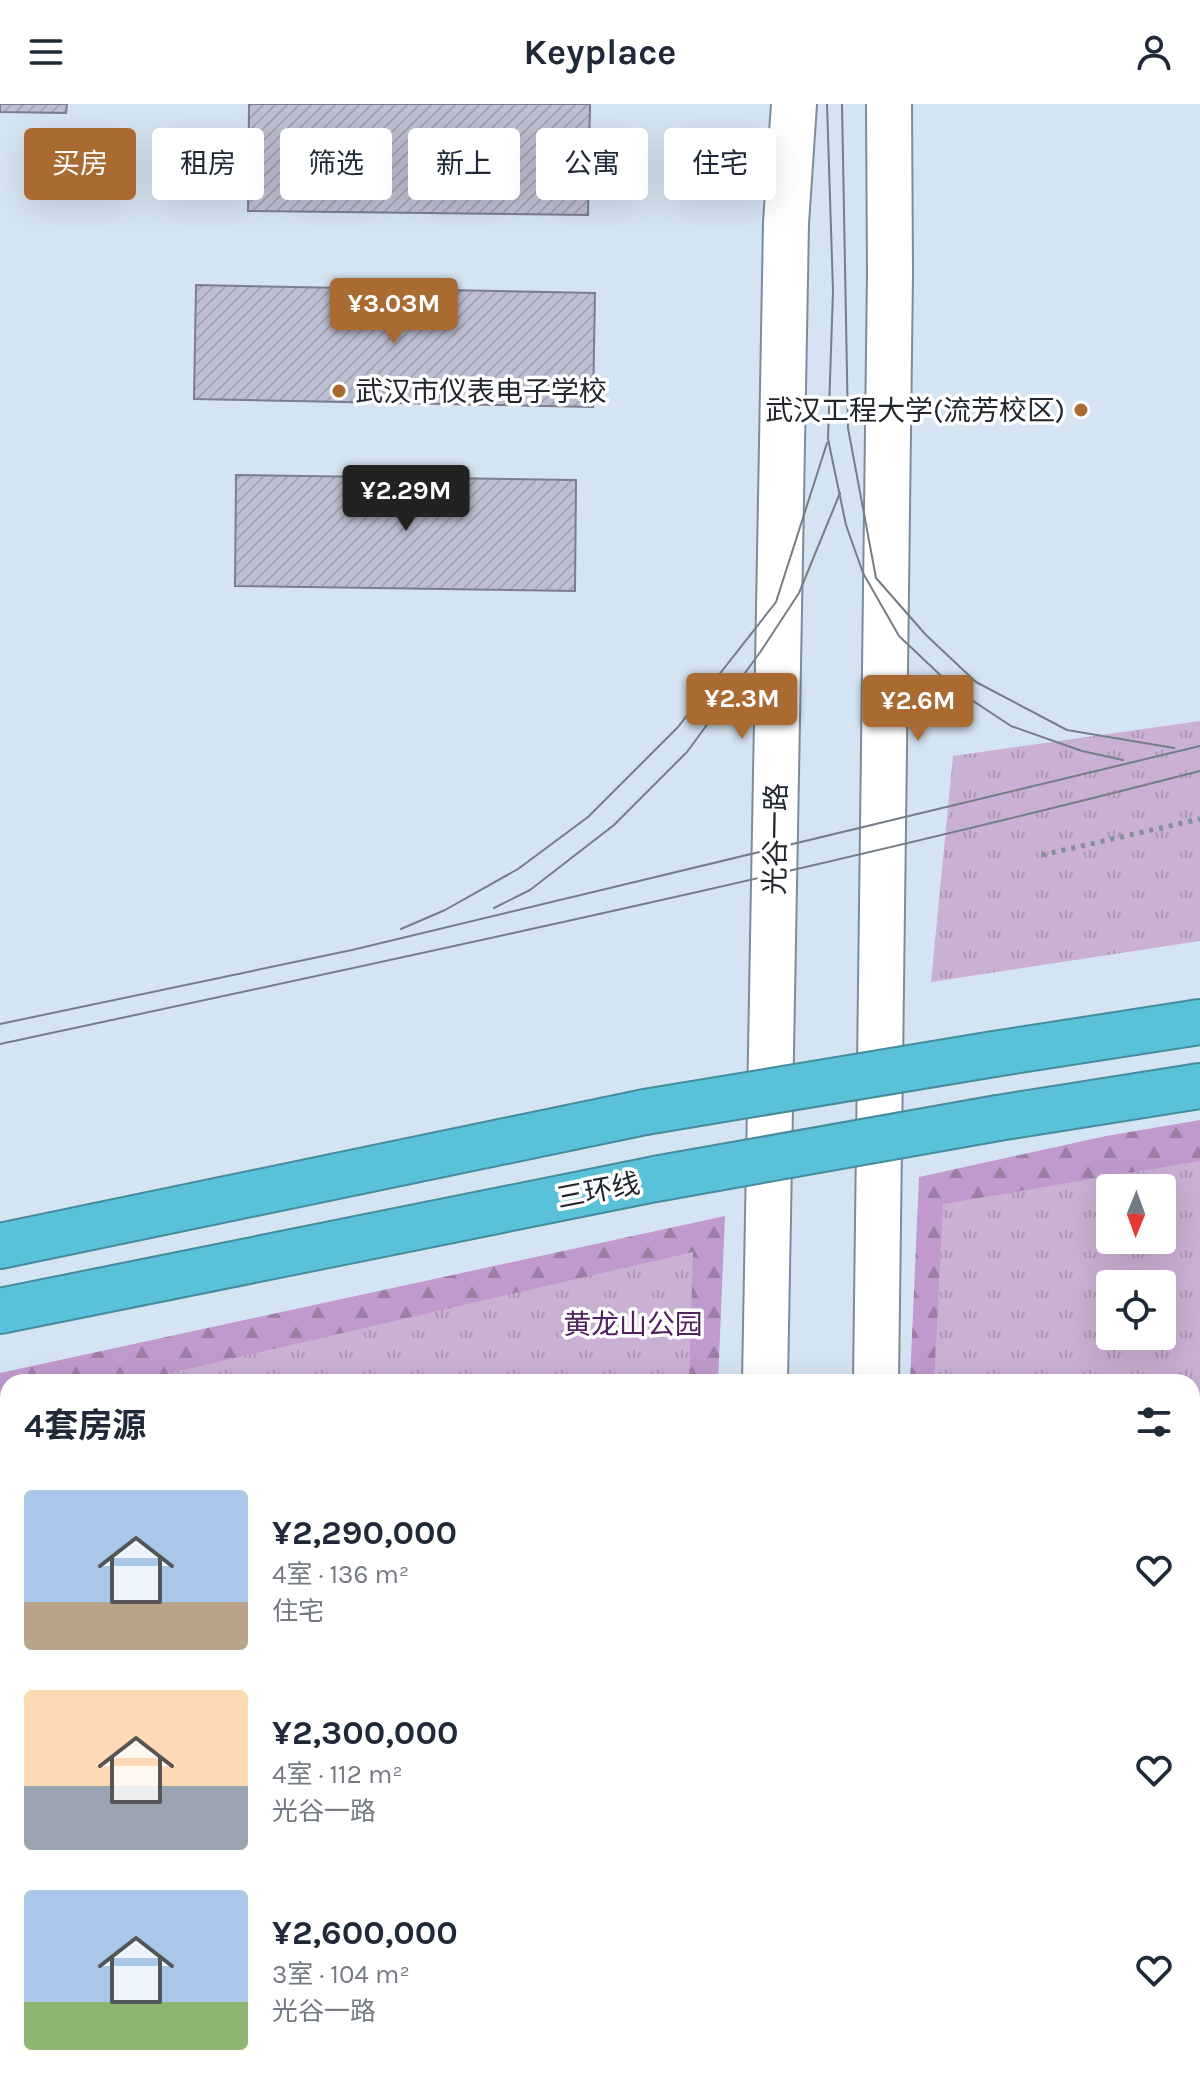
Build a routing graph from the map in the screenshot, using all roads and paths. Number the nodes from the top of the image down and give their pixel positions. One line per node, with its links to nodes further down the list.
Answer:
1 (794, 104): 9 (main road, 光谷一路)
2 (889, 104): 10 (main road)
3 (1200, 819): 4 (path)
4 (1042, 855)
5 (1200, 1022): 7 (highway, bridge)
6 (1200, 1086): 8 (highway, 三环线, bridge)
7 (0, 1246)
8 (0, 1311)
9 (765, 1374)
10 (876, 1374)

